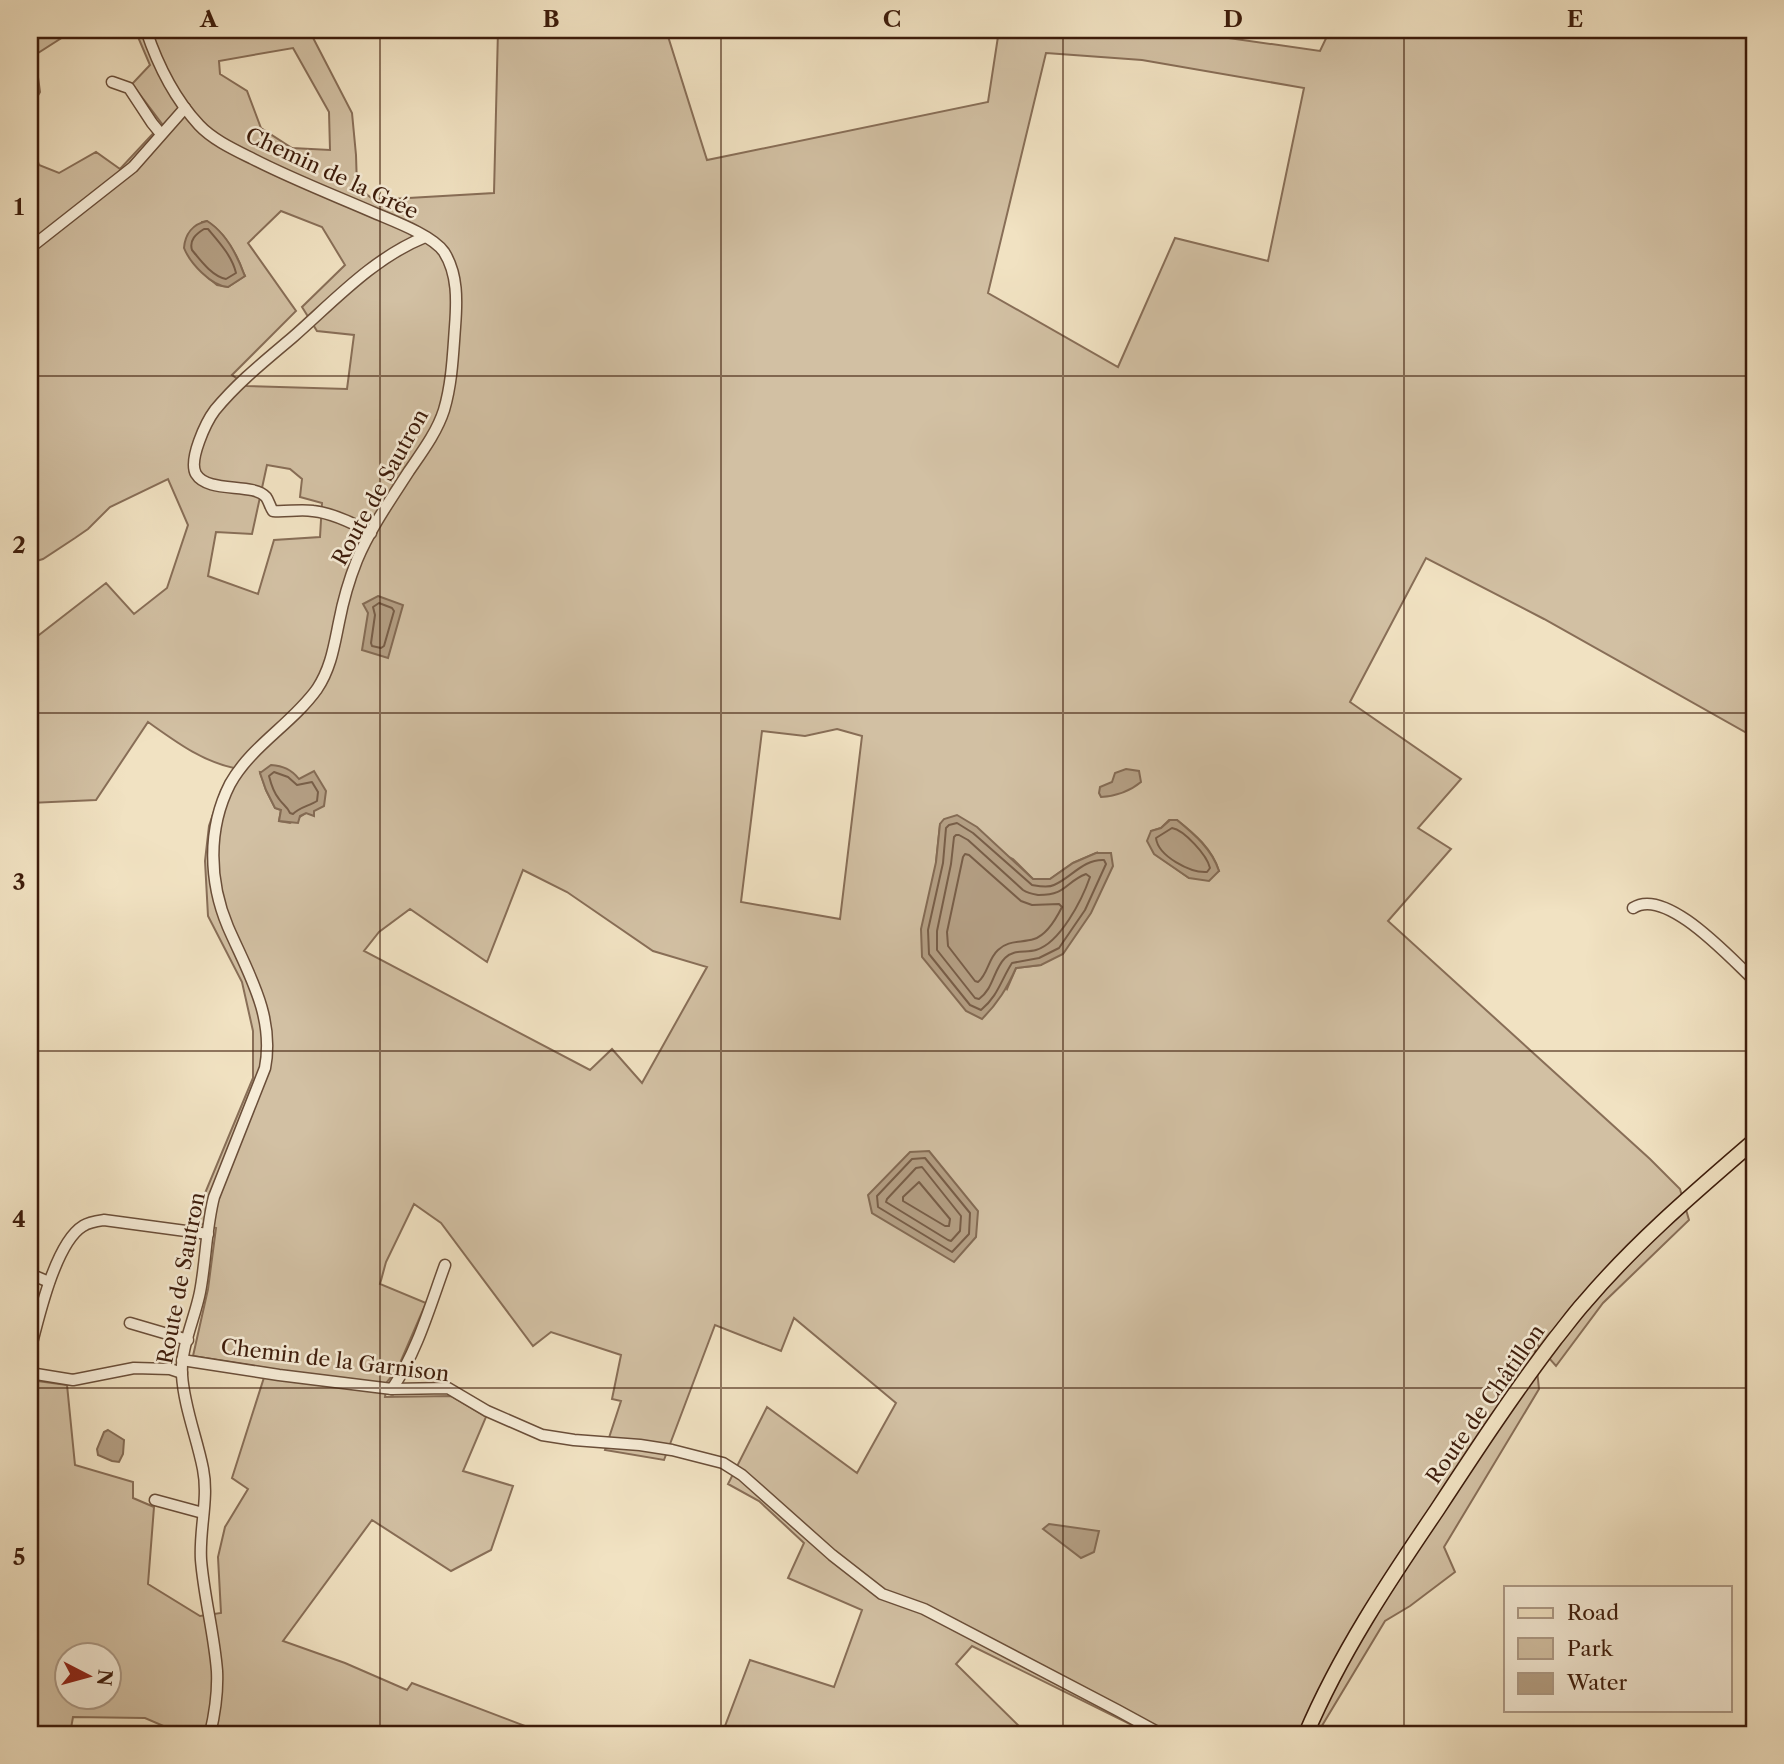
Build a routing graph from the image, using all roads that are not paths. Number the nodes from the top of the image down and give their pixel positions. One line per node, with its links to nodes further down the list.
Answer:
1 (146, 30): 3 (street, Chemin de la Grée)
2 (112, 82): 4 (street)
3 (185, 108): 4 (street); 5 (street, Chemin de la Grée)
4 (161, 134): 7 (street)
5 (425, 237): 6 (street, Chemin de la Grée); 8 (street)
6 (438, 244): 8 (street, Route de Sautron)
7 (30, 248)
8 (371, 533): 12 (street, Route de Sautron)
9 (1633, 908): 10 (street)
10 (1754, 980)
11 (1754, 1140): 27 (main road, Route de Châtillon)
12 (208, 1234): 15 (street); 17 (street, Route de Sautron)
13 (445, 1265): 22 (street)
14 (30, 1274): 15 (street)
15 (49, 1282): 18 (street)
16 (130, 1323): 17 (street)
17 (188, 1340): 19 (street, Route de Sautron)
18 (30, 1351)
19 (182, 1360): 21 (street, Route de Sautron); 22 (street, Chemin de la Garnison)
20 (30, 1373): 21 (street)
21 (181, 1373): 24 (street, Route de Sautron)
22 (392, 1389): 26 (street, Chemin de la Garnison)
23 (155, 1500): 24 (street)
24 (203, 1513): 25 (street, Route de Sautron)
25 (210, 1734)
26 (1161, 1734)
27 (1306, 1734)

